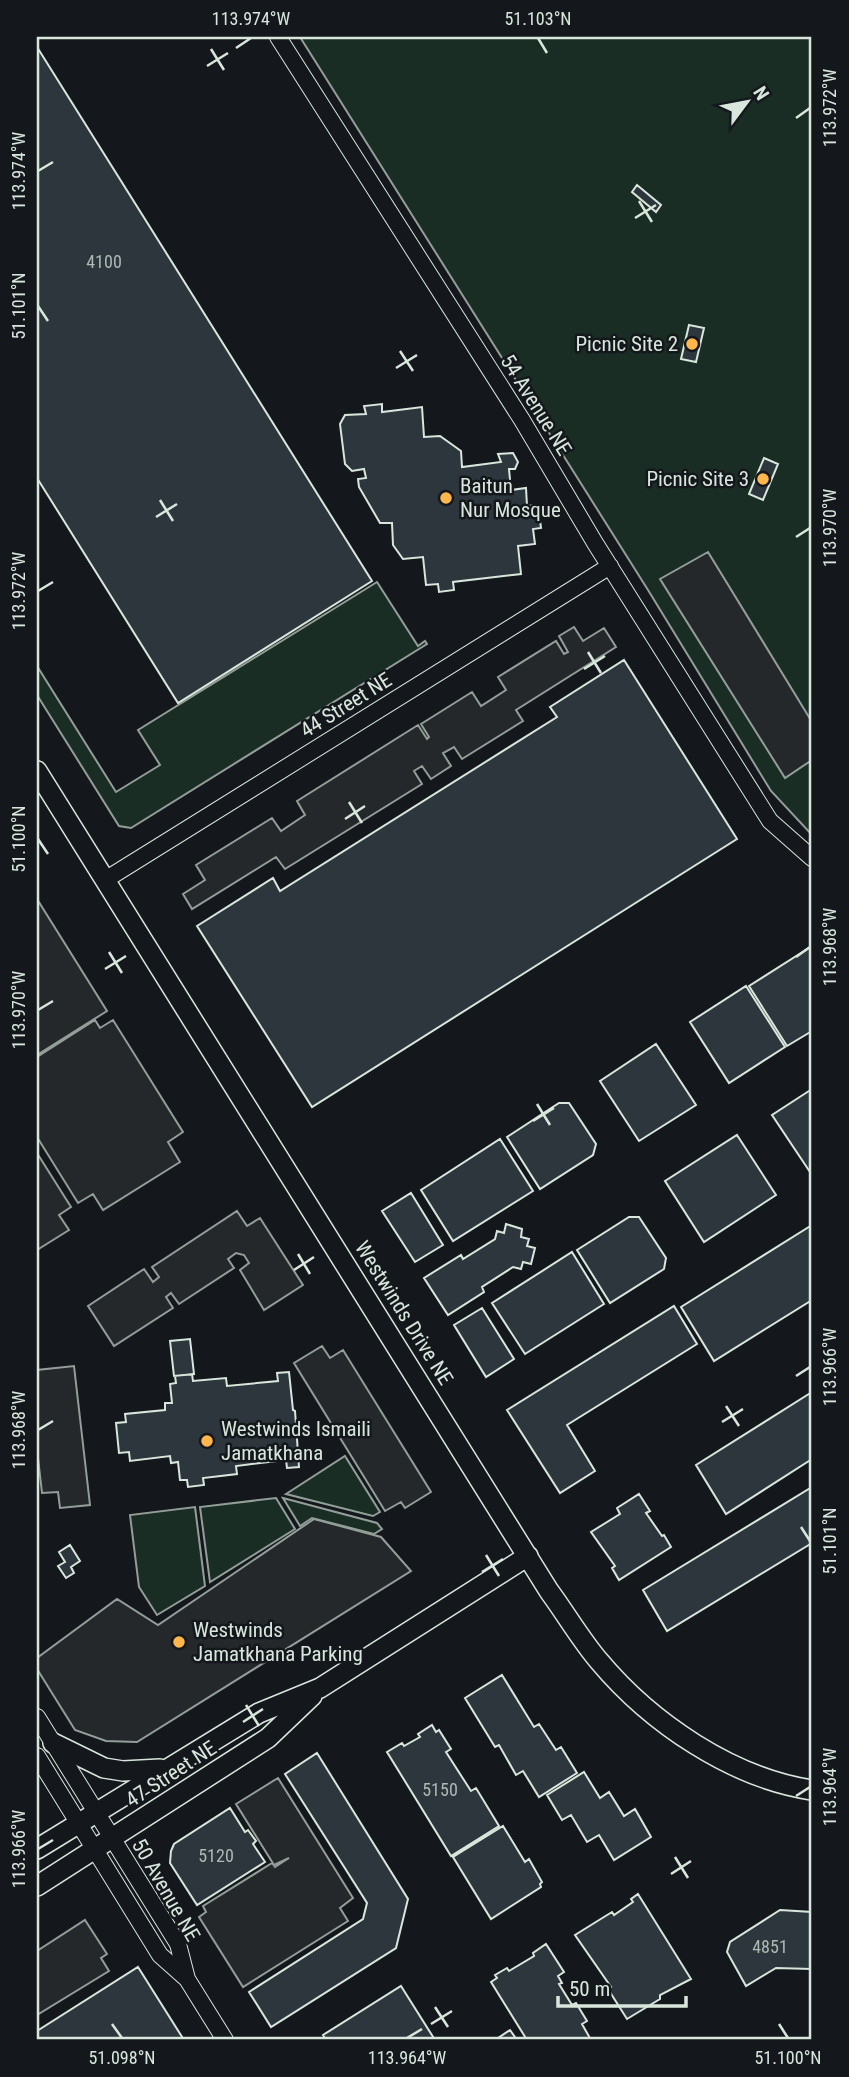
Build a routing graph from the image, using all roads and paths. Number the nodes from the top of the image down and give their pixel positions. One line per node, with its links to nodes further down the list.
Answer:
1 (278, 37): 2 (street, 54 Avenue NE)
2 (610, 566): 4 (street, 54 Avenue NE); 5 (street, 44 Street NE)
3 (37, 771): 5 (street, Westwinds Drive NE)
4 (812, 858)
5 (105, 880): 6 (street, Westwinds Drive NE)
6 (528, 1556): 7 (street, 47 Street NE); 12 (street, Westwinds Drive NE)
7 (320, 1688): 11 (street, 47 Street NE); 15 (street, 47 Street NE)
8 (37, 1717): 9 (street, 50 Avenue NE)
9 (53, 1744): 11 (street); 13 (street, 50 Avenue NE)
10 (37, 1756): 14 (street, 50 Avenue NE)
11 (165, 1769): 13 (street, 47 Street NE)
12 (812, 1790)
13 (95, 1811): 14 (street, 47 Street NE); 15 (street, 50 Avenue NE)
14 (78, 1822): 15 (street, 50 Avenue NE); 16 (street, 47 Street NE)
15 (104, 1844): 17 (street, 47 Street NE); 18 (street, 50 Avenue NE)
16 (37, 1849)
17 (37, 1886)
18 (225, 2040)

